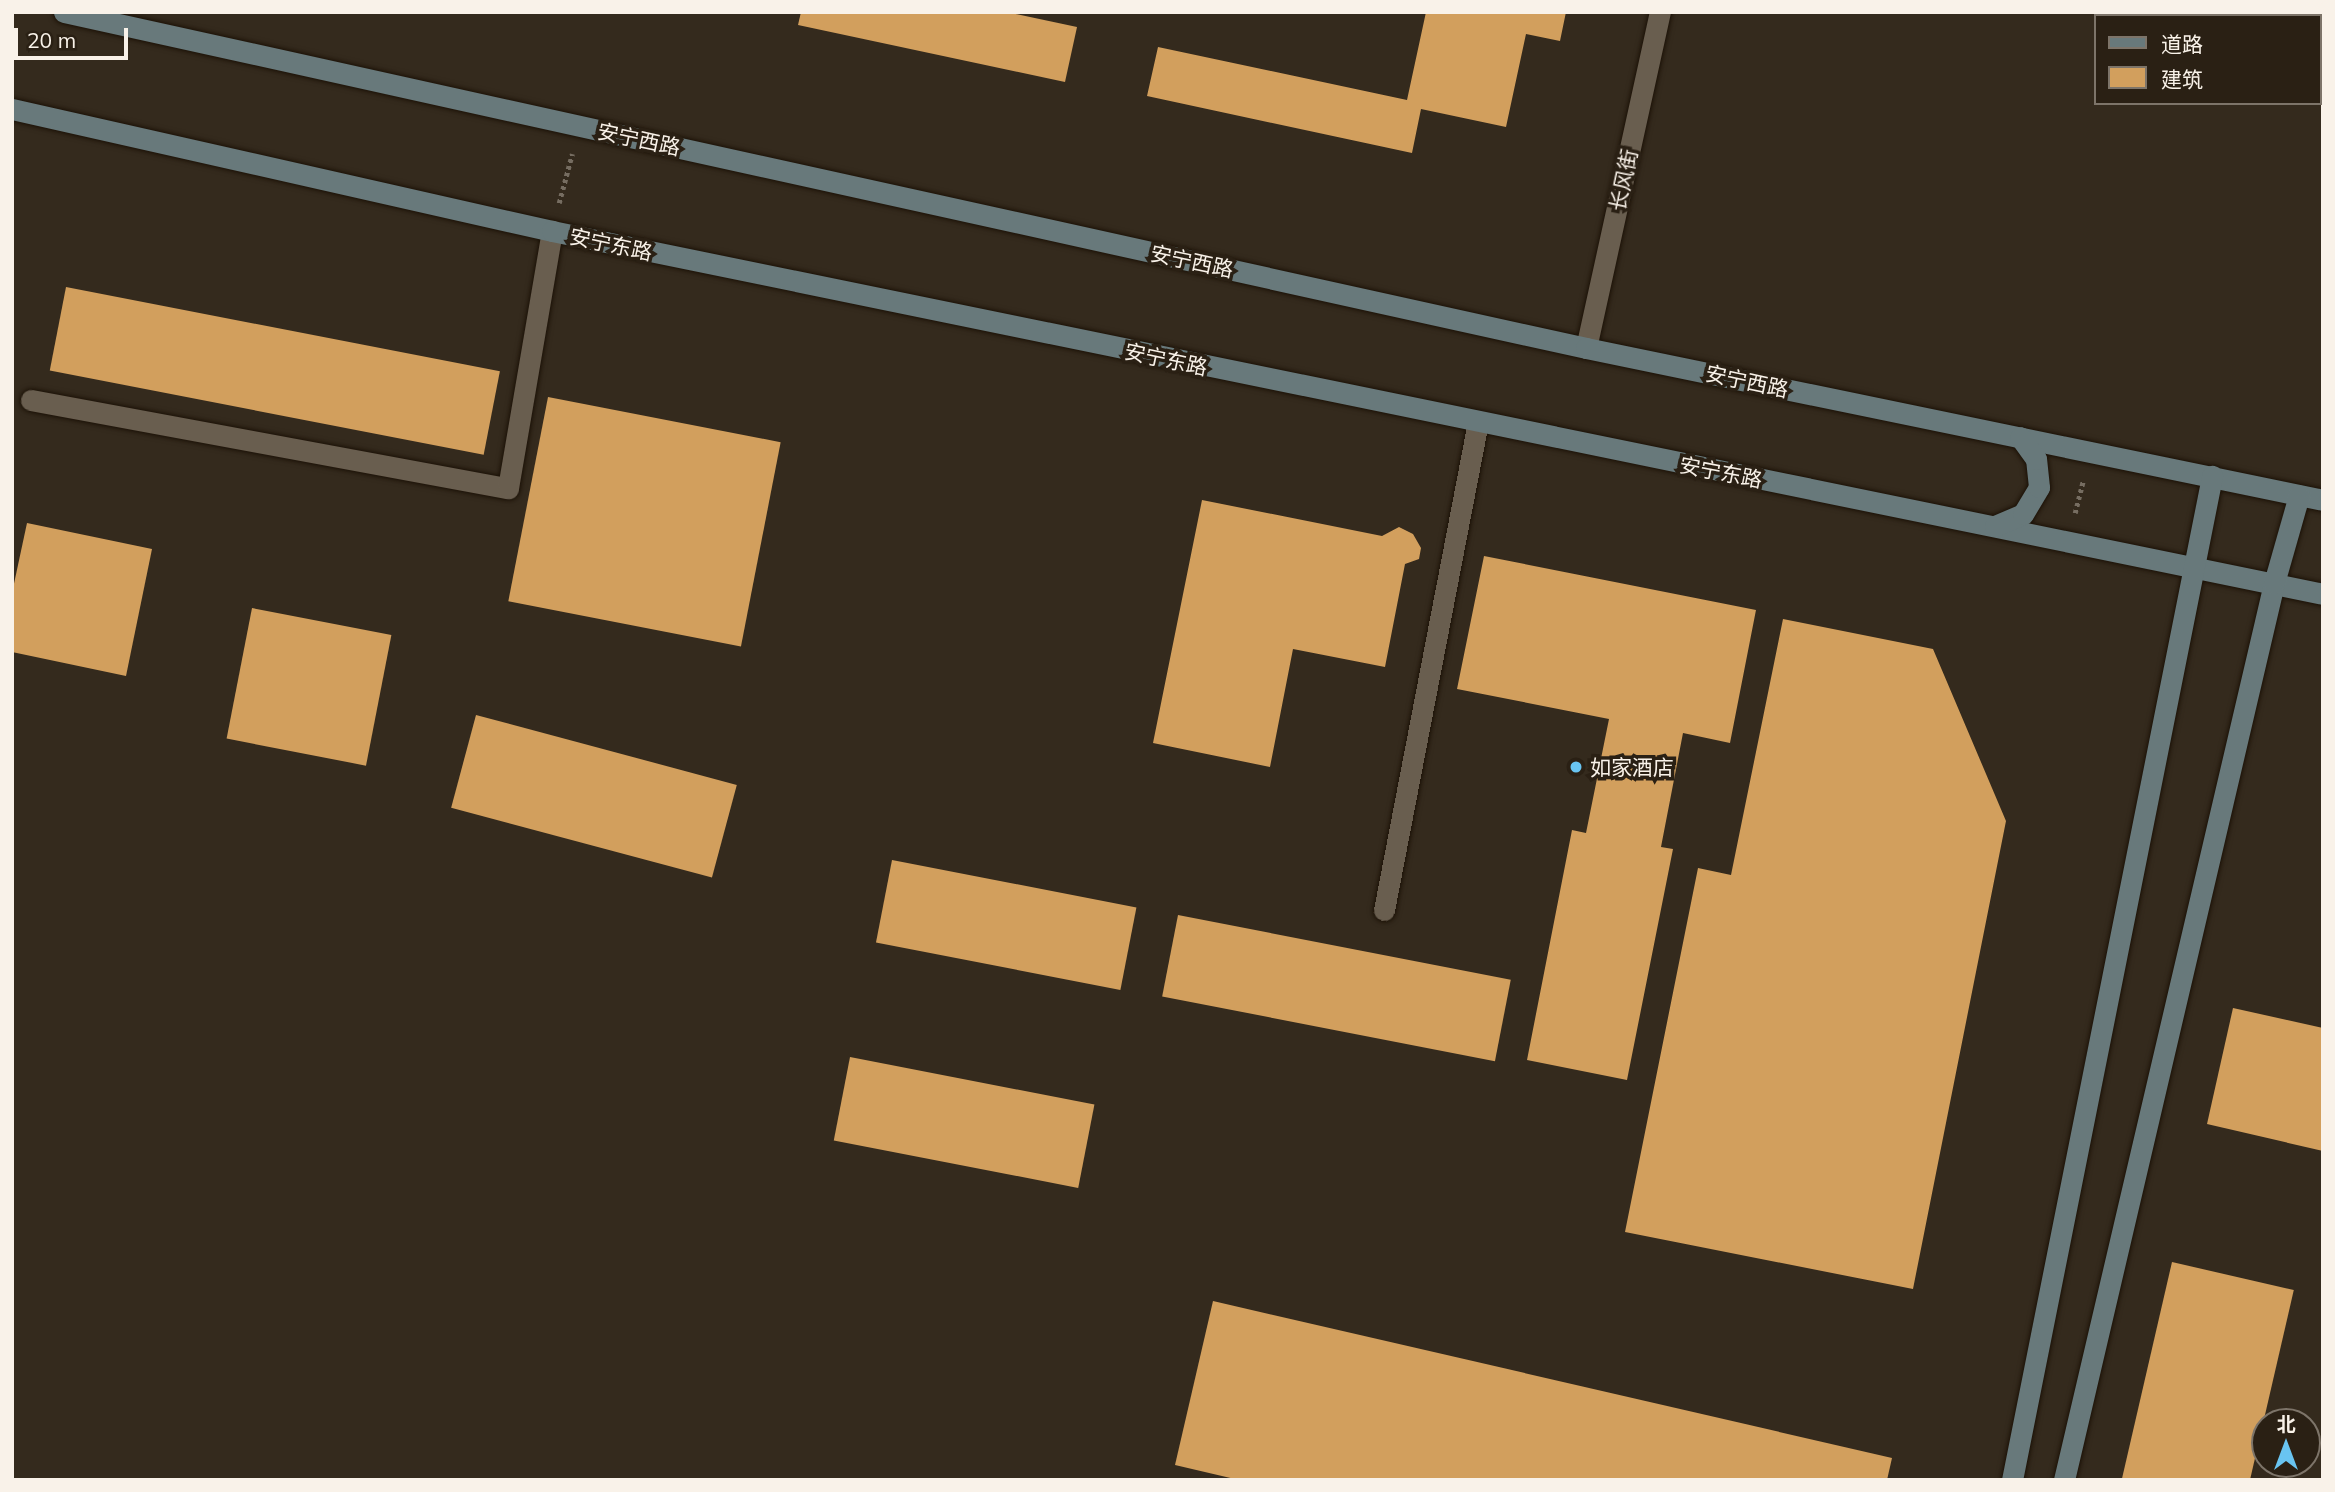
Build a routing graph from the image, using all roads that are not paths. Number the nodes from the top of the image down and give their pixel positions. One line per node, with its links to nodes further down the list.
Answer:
1 (64, 12): 5 (main road, 安宁西路)
2 (1660, 12): 5 (street, 长风街)
3 (12, 109): 4 (main road, 安宁东路)
4 (552, 231): 6 (street); 7 (main road, 安宁东路)
5 (1586, 348): 8 (main road, 安宁西路)
6 (31, 400)
7 (1478, 424): 12 (main road, 安宁东路); 16 (street)
8 (2020, 437): 9 (main road, 安宁西路); 12 (main road)
9 (2212, 476): 10 (main road, 安宁西路); 13 (main road)
10 (2299, 495): 11 (main road, 安宁西路); 14 (main road)
11 (2323, 500)
12 (1995, 526): 13 (main road, 安宁东路)
13 (2193, 566): 14 (main road, 安宁东路); 17 (main road)
14 (2274, 583): 15 (main road, 安宁东路); 18 (main road)
15 (2323, 594)
16 (1384, 910)
17 (2012, 1480)
18 (2064, 1480)

